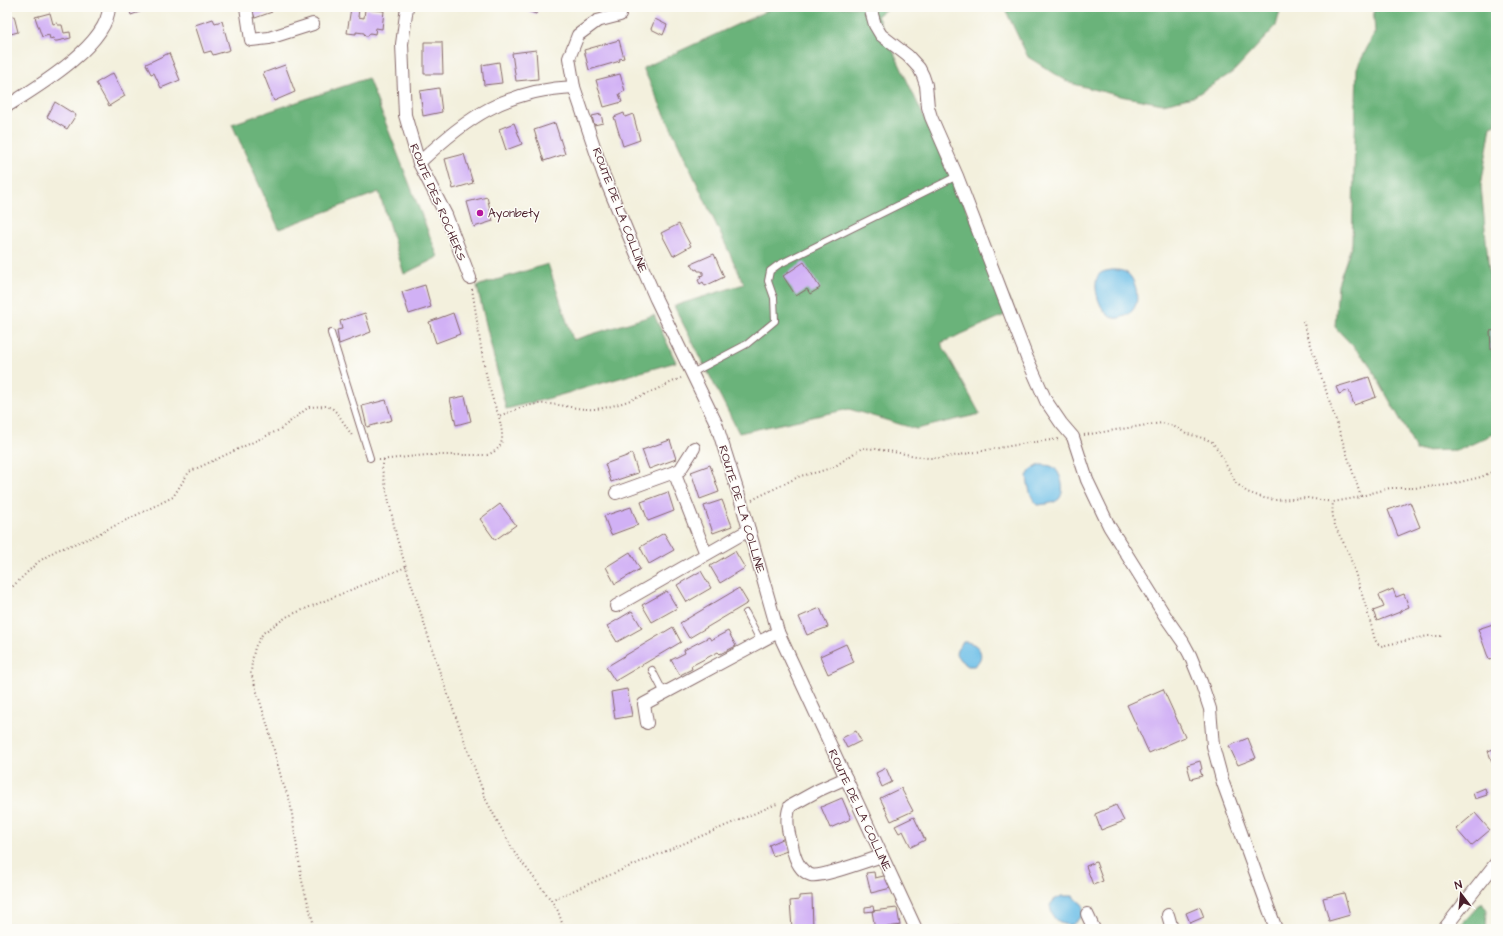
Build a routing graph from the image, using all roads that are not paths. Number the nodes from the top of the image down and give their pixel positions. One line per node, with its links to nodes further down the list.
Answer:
1 (109, 7): 8 (street)
2 (246, 7): 6 (street)
3 (407, 7): 9 (street, ROUTE DES ROCHERS)
4 (870, 7): 10 (street)
5 (620, 15): 7 (street, ROUTE DE LA COLLINE)
6 (313, 24)
7 (574, 86): 9 (street); 13 (street, ROUTE DE LA COLLINE)
8 (7, 106)
9 (419, 163): 11 (street, ROUTE DES ROCHERS)
10 (957, 176): 13 (lane); 35 (street)
11 (470, 278)
12 (331, 333): 15 (lane)
13 (692, 373): 18 (street, ROUTE DE LA COLLINE)
14 (694, 448): 16 (street)
15 (370, 458)
16 (674, 472): 17 (street); 19 (street)
17 (616, 493)
18 (749, 530): 19 (street); 22 (street, ROUTE DE LA COLLINE)
19 (706, 554): 20 (street)
20 (616, 606)
21 (746, 613): 23 (lane)
22 (778, 632): 23 (street); 27 (street, ROUTE DE LA COLLINE)
23 (761, 642): 25 (street)
24 (652, 670): 25 (lane)
25 (664, 693): 26 (street)
26 (647, 723)
27 (846, 778): 28 (street, ROUTE DE LA COLLINE); 28 (street)
28 (882, 856): 32 (street, ROUTE DE LA COLLINE)
29 (1496, 863): 36 (street)
30 (1087, 914): 33 (street)
31 (1168, 915): 34 (street)
32 (916, 929)
33 (1094, 929)
34 (1172, 929)
35 (1276, 929)
36 (1444, 929)

